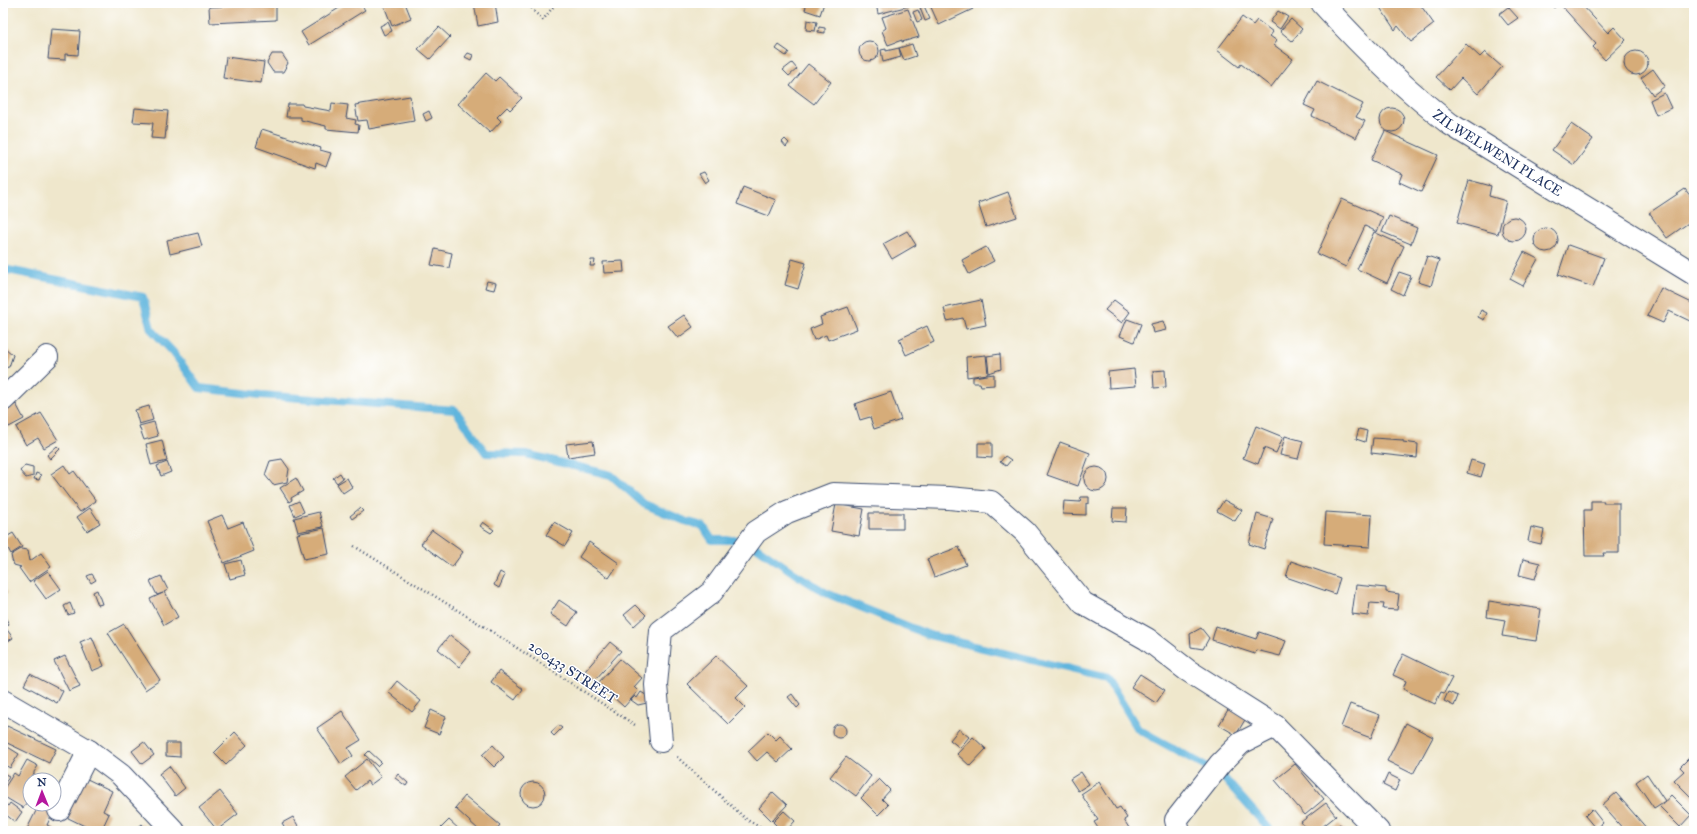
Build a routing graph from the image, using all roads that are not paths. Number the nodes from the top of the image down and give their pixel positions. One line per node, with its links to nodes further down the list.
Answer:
1 (1322, 3): 2 (street, ZILWELWENI PLACE)
2 (1694, 274)
3 (47, 357): 4 (street)
4 (3, 400)
5 (3, 701): 8 (street)
6 (1275, 726): 7 (street); 11 (street); 12 (street)
7 (660, 741)
8 (89, 750): 9 (street); 10 (street)
9 (62, 804)
10 (174, 831)
11 (1179, 831)
12 (1378, 831)

